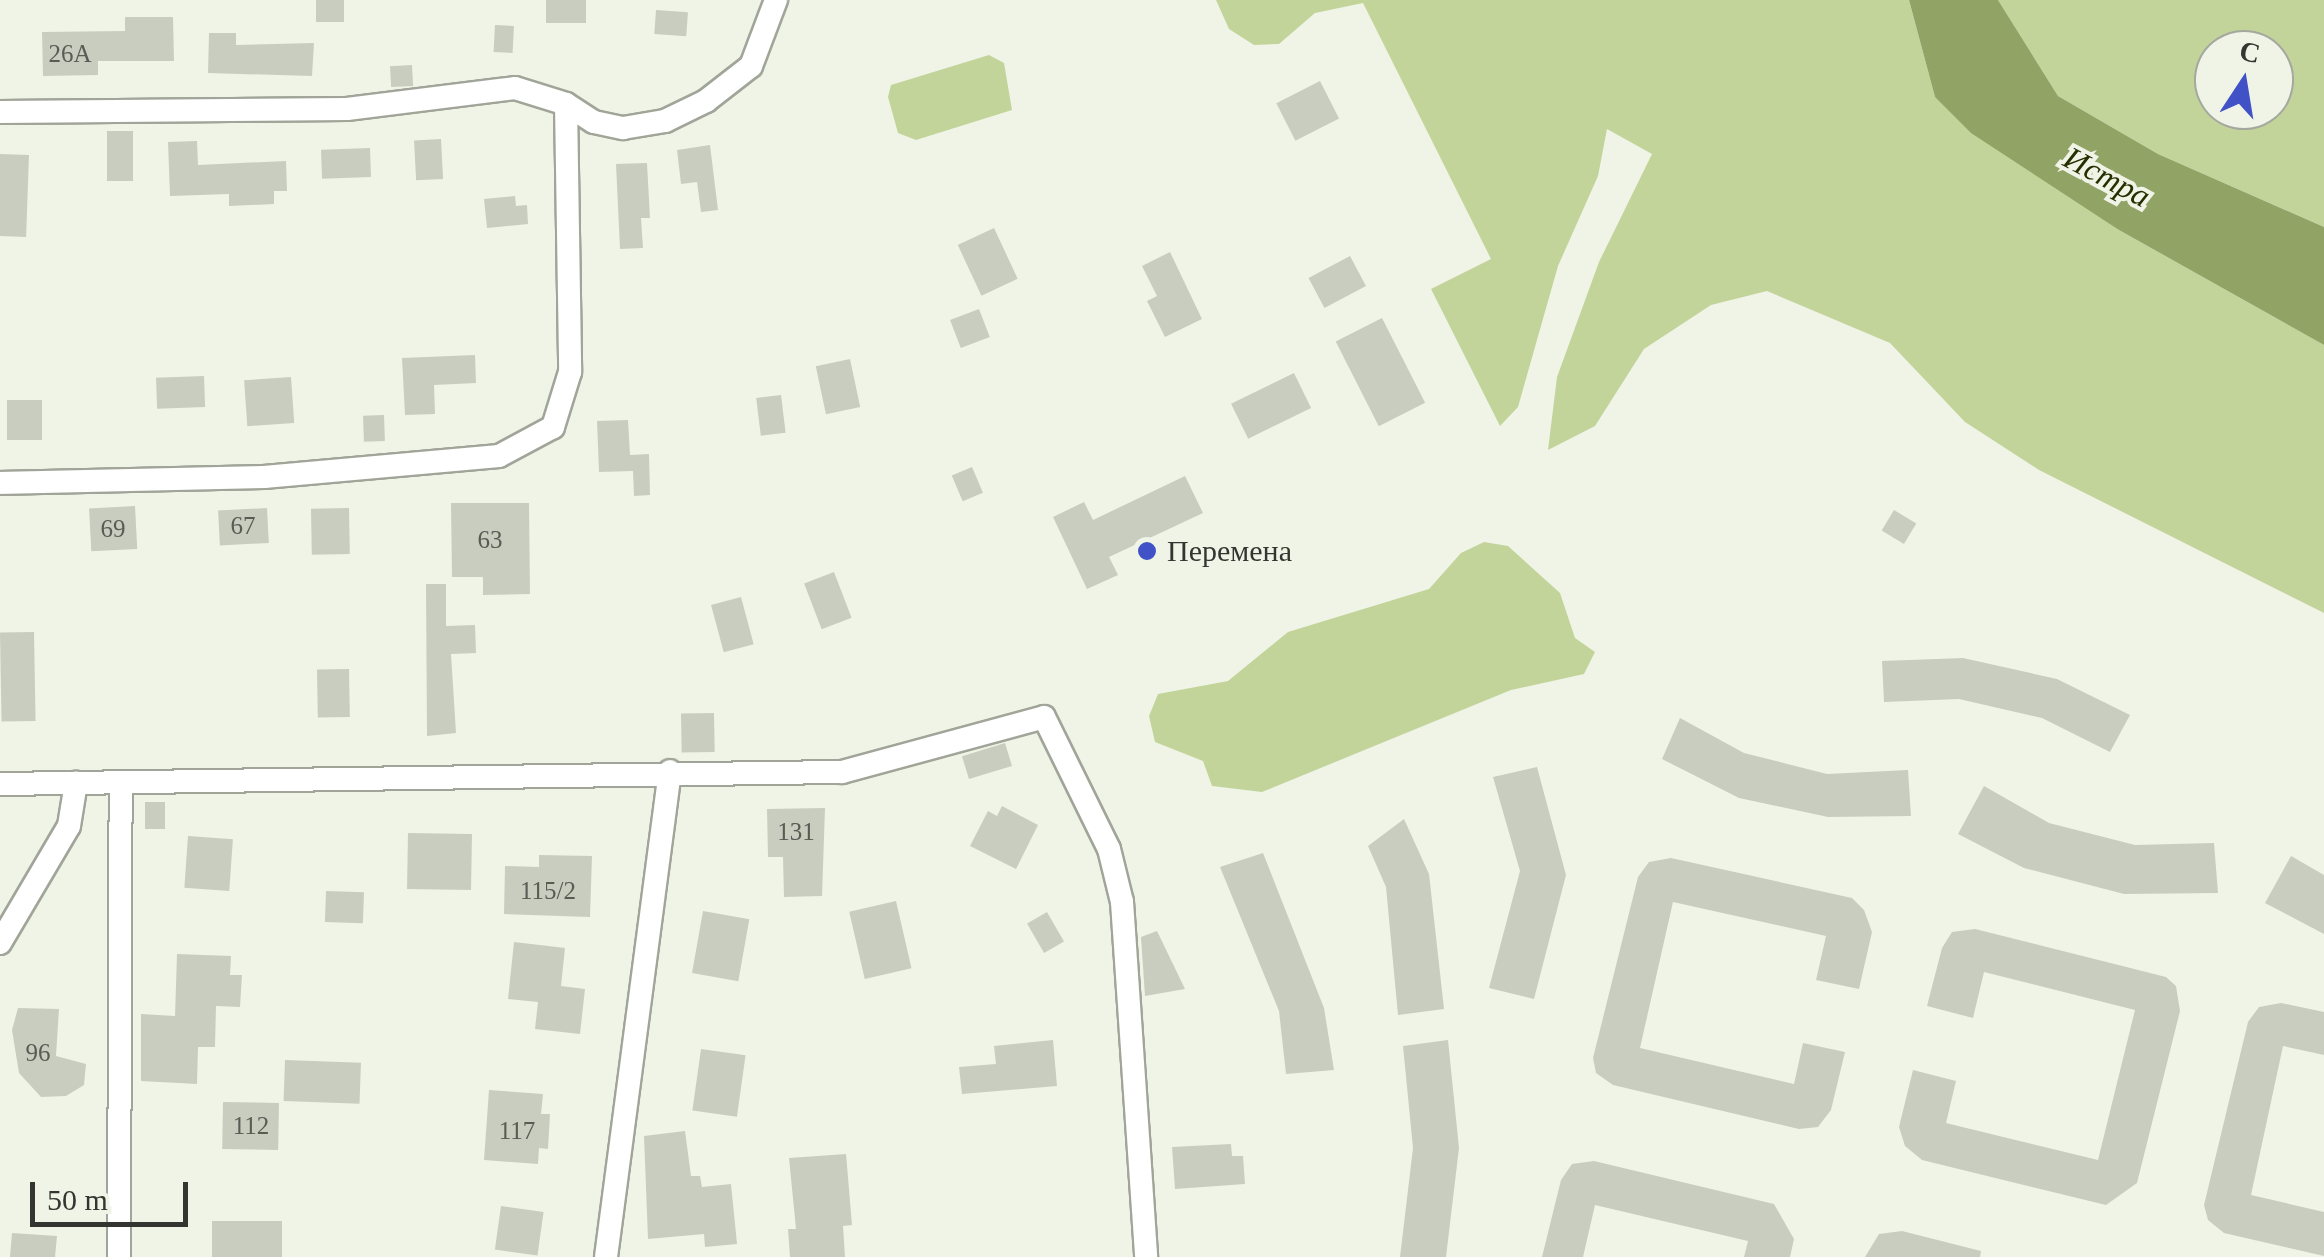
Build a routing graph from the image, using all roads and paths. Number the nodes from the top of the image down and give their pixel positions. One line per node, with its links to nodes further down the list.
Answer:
1 (776, 0): 2 (street)
2 (566, 104): 3 (street); 4 (street)
3 (0, 112)
4 (0, 483)
5 (670, 771): 7 (street); 11 (street); 12 (street)
6 (76, 783): 7 (street); 8 (street); 9 (street)
7 (121, 783): 10 (street)
8 (0, 784)
9 (0, 943)
10 (119, 1257)
11 (606, 1257)
12 (1146, 1257)

